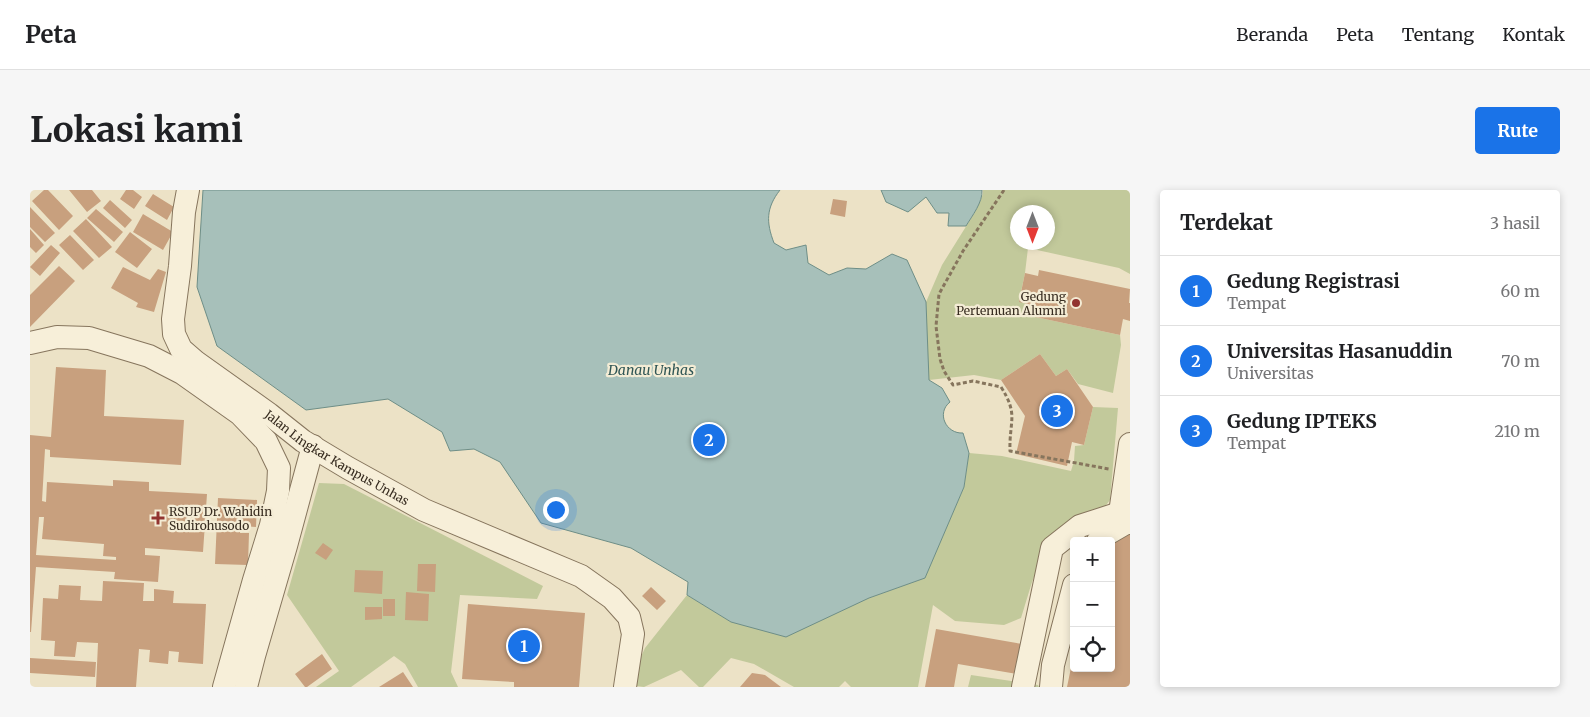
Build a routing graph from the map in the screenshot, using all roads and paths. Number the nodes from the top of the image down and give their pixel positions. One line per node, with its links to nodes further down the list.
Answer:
1 (188, 190): 5 (lane, Jalan Lingkar Kampus Unhas)
2 (1004, 190): 6 (path)
3 (30, 343): 11 (lane)
4 (1130, 444): 6 (lane)
5 (313, 446): 12 (lane); 13 (lane, Jalan Lingkar Kampus Unhas)
6 (1126, 472): 7 (lane)
7 (1127, 516): 8 (lane); 14 (lane)
8 (1102, 537)
9 (1070, 600): 10 (lane)
10 (1055, 683)
11 (224, 687)
12 (246, 687)
13 (625, 687)
14 (1023, 687)

